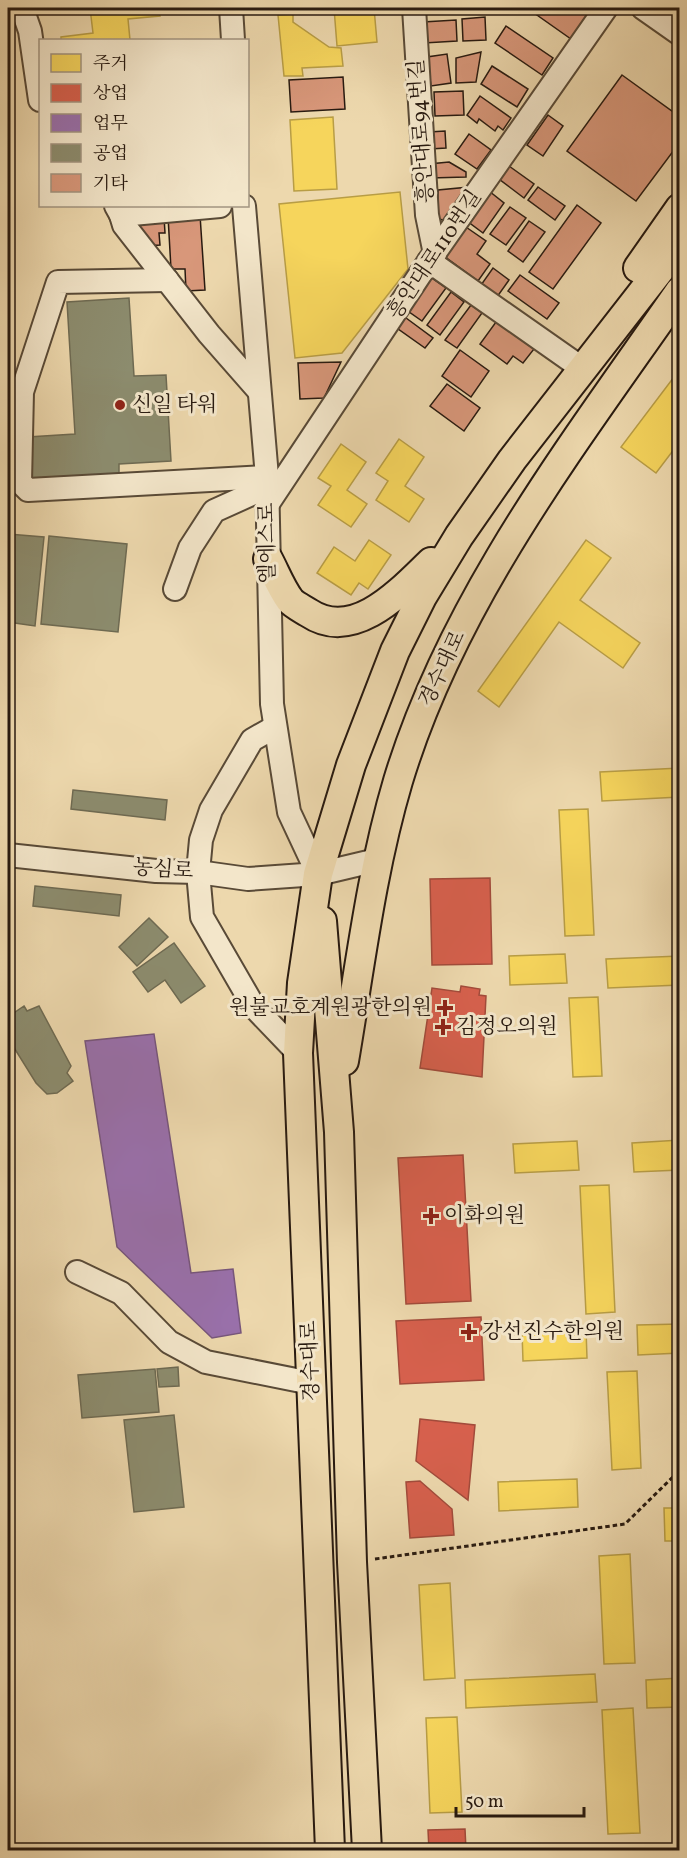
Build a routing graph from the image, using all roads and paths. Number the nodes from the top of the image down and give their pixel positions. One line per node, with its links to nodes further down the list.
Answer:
1 (22, 8): 8 (street)
2 (231, 8): 7 (street)
3 (414, 8): 17 (street, 흥안대로94번길)
4 (606, 8): 17 (street, 흥안대로110번길)
5 (643, 8): 6 (street)
6 (680, 34)
7 (233, 39)
8 (39, 93)
9 (675, 154): 10 (path)
10 (680, 157)
11 (8, 207): 20 (path)
12 (194, 207): 15 (street)
13 (244, 207): 23 (street, 엘에스로)
14 (680, 208): 22 (main road)
15 (118, 210): 18 (street)
16 (680, 244): 24 (main road, 경수대로)
17 (432, 257): 22 (street); 26 (street, 흥안대로110번길)
18 (167, 280): 23 (street); 26 (street)
19 (680, 291): 25 (main road, 경수대로)
20 (8, 315)
21 (680, 324): 25 (main road)
22 (573, 362): 24 (main road)
23 (259, 391): 26 (street, 엘에스로)
24 (512, 460): 27 (main road, 경수대로)
25 (546, 483): 32 (main road, 경수대로)
26 (267, 490): 28 (street, 엘에스로); 29 (street)
27 (459, 536): 28 (main road); 34 (main road, 경수대로)
28 (268, 559): 30 (street, 엘에스로)
29 (175, 589)
30 (275, 727): 33 (street); 34 (street, 엘에스로)
31 (8, 855): 33 (street, 농심로)
32 (377, 860): 34 (street, 농심로); 36 (main road, 경수대로)
33 (198, 872): 34 (street, 농심로); 35 (street)
34 (318, 874): 35 (main road, 경수대로); 36 (main road, 경수대로)
35 (298, 1053): 38 (main road, 경수대로)
36 (337, 1100): 40 (main road, 경수대로)
37 (77, 1272): 38 (street)
38 (311, 1383): 41 (main road, 경수대로)
39 (680, 1470): 40 (path)
40 (352, 1562): 42 (main road, 경수대로)
41 (330, 1851)
42 (367, 1851)

